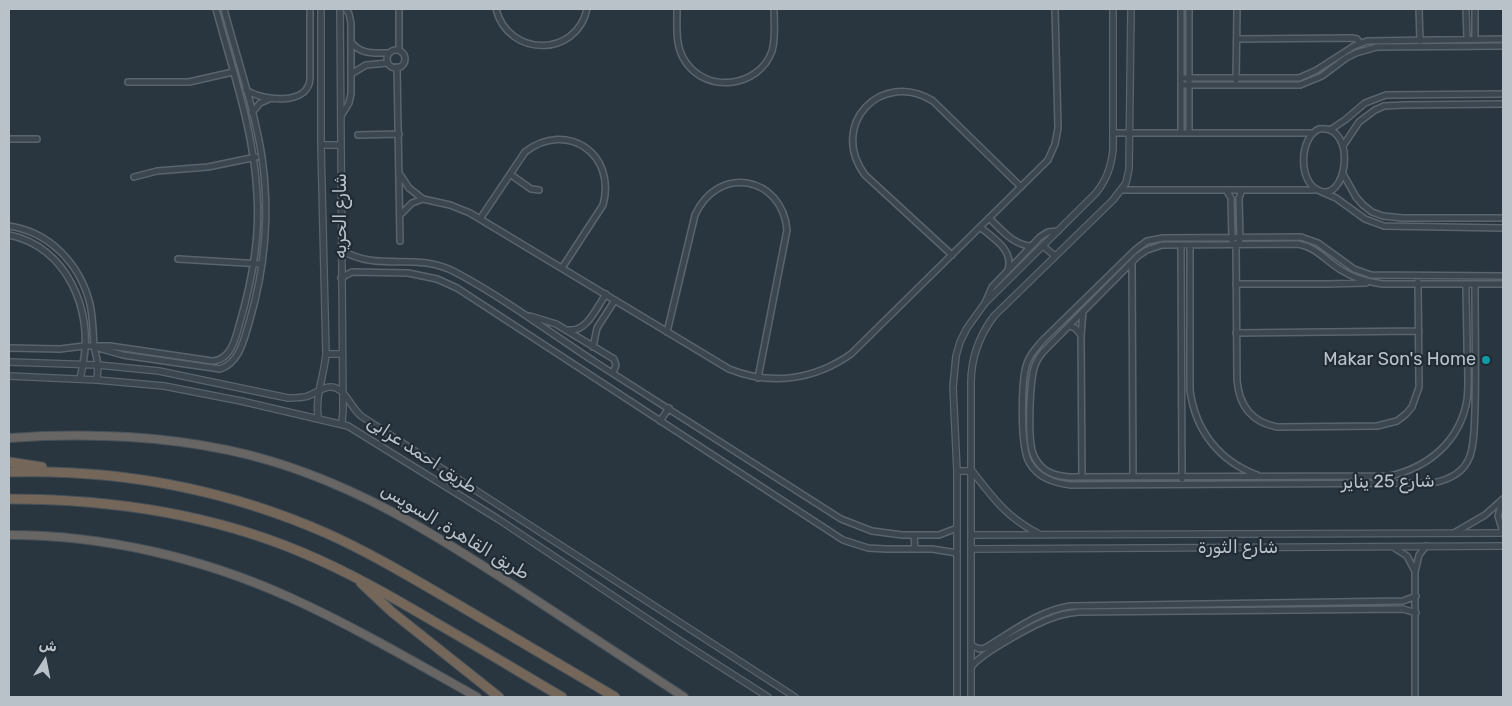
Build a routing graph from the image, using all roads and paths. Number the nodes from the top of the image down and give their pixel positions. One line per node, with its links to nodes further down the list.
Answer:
1 (216, 9): 36 (street)
2 (224, 9): 45 (street)
3 (310, 9): 48 (street)
4 (321, 9): 63 (street, شارع الحريه)
5 (340, 9): 52 (street, شارع الحريه)
6 (346, 9): 26 (street)
7 (399, 9): 30 (street)
8 (496, 9): 9 (street)
9 (587, 9)
10 (677, 9): 11 (street)
11 (774, 9)
12 (1055, 9): 72 (street)
13 (1113, 9): 57 (street)
14 (1131, 9): 54 (street)
15 (1181, 9): 38 (street)
16 (1189, 9): 39 (street)
17 (1237, 9): 21 (street)
18 (1419, 9): 22 (street)
19 (1466, 9): 23 (street)
20 (1475, 9): 24 (street)
21 (1237, 39): 27 (street); 40 (street)
22 (1420, 39): 23 (street); 27 (street); 28 (street)
23 (1467, 39): 24 (street)
24 (1476, 39): 25 (street)
25 (1503, 39)
26 (351, 41): 31 (street); 37 (street)
27 (1360, 43): 40 (street)
28 (1420, 46): 29 (street); 44 (street)
29 (1503, 46)
30 (399, 50): 32 (street); 35 (street)
31 (366, 53): 32 (street); 34 (street)
32 (389, 53): 33 (street)
33 (388, 63): 34 (street); 35 (street)
34 (366, 65): 37 (street)
35 (398, 67): 59 (street)
36 (233, 72): 41 (street); 67 (street)
37 (351, 74): 52 (street)
38 (1181, 78): 39 (street); 42 (street)
39 (1189, 78): 40 (street); 43 (street)
40 (1236, 78): 44 (street)
41 (128, 82)
42 (1181, 85): 43 (street); 55 (street)
43 (1189, 85): 44 (street); 56 (street)
44 (1236, 85)
45 (246, 90): 48 (street); 51 (street)
46 (1459, 94): 47 (street); 49 (street); 53 (street)
47 (1503, 94)
48 (272, 98): 51 (street)
49 (1459, 104): 50 (street); 65 (street)
50 (1503, 104)
51 (252, 112): 66 (street)
52 (340, 116): 64 (street, شارع الحريه)
53 (1330, 130): 58 (street); 65 (street)
54 (1131, 132): 55 (street); 57 (street); 74 (street)
55 (1181, 132): 56 (street)
56 (1189, 132): 58 (street)
57 (1113, 133): 89 (street)
58 (1313, 133): 77 (street)
59 (399, 134): 60 (street); 68 (street)
60 (358, 135)
61 (9, 139): 62 (street)
62 (37, 139)
63 (321, 145): 64 (street); 148 (street, شارع الحريه)
64 (340, 145): 103 (street, شارع الحريه)
65 (1343, 146): 70 (street)
66 (262, 156): 67 (street); 111 (street)
67 (254, 158): 71 (street); 110 (street)
68 (399, 173): 79 (street); 80 (street)
69 (510, 174): 73 (street); 84 (street); 112 (street)
70 (1342, 174): 78 (street); 81 (street)
71 (134, 177)
72 (1021, 187): 82 (street); 106 (street)
73 (539, 190)
74 (1122, 190): 75 (street); 107 (street)
75 (1226, 190): 76 (street); 91 (street)
76 (1242, 190): 77 (street); 92 (street)
77 (1316, 190): 78 (street)
78 (1322, 192): 87 (street)
79 (423, 199): 80 (street); 84 (street)
80 (400, 215): 94 (street)
81 (1394, 217): 83 (street); 87 (street)
82 (989, 218): 86 (street); 95 (street)
83 (1503, 218)
84 (480, 219): 112 (street)
85 (9, 226): 96 (street)
86 (980, 227): 104 (street); 106 (street)
87 (1394, 228): 88 (street)
88 (1503, 228)
89 (1058, 231): 100 (street); 101 (street)
90 (9, 235): 105 (street)
91 (1232, 238): 92 (street); 93 (street); 99 (street)
92 (1240, 238): 99 (street); 114 (street)
93 (1155, 239): 102 (street); 124 (street, شارع 25 يناير)
94 (400, 241)
95 (1013, 241): 100 (street); 104 (street)
96 (52, 243): 105 (street); 145 (street)
97 (1182, 245): 98 (street); 102 (street); 167 (street)
98 (1190, 245): 99 (street); 168 (street)
99 (1236, 245): 118 (street); 119 (street)
100 (1031, 246): 113 (street)
101 (1043, 246): 107 (street); 131 (street)
102 (1156, 246): 109 (street, شارع 25 يناير)
103 (341, 250): 116 (street, شارع الحريه); 117 (street)
104 (1005, 250): 113 (street)
105 (46, 251): 144 (street)
106 (952, 255): 162 (street)
107 (1055, 256): 179 (street)
108 (178, 259): 110 (street)
109 (1132, 263): 127 (street, شارع 25 يناير); 182 (street)
110 (253, 264): 111 (street); 142 (street)
111 (262, 264): 143 (street)
112 (562, 268): 126 (street)
113 (1008, 270): 131 (street)
114 (1418, 276): 115 (street); 120 (street)
115 (1503, 276)
116 (341, 278): 125 (street); 149 (street, شارع الحريه)
117 (466, 279): 125 (street); 133 (street)
118 (1372, 282): 119 (street); 120 (street)
119 (1236, 284): 140 (street)
120 (1418, 284): 121 (street); 138 (street)
121 (1466, 284): 122 (street); 150 (street, شارع 25 يناير)
122 (1475, 284): 123 (street); 151 (street, شارع 25 يناير)
123 (1503, 284)
124 (1095, 289): 127 (street); 128 (street, شارع 25 يناير)
125 (463, 292): 174 (street)
126 (606, 294): 129 (street); 134 (street)
127 (1101, 294): 130 (street, شارع 25 يناير)
128 (1088, 296): 130 (street); 187 (street, شارع 25 يناير)
129 (615, 300): 136 (street); 139 (street)
130 (1094, 301): 132 (street, شارع 25 يناير)
131 (985, 304): 178 (street)
132 (1083, 311): 135 (street, شارع 25 يناير); 141 (street)
133 (523, 313): 137 (street); 159 (street)
134 (586, 323): 136 (street); 137 (street)
135 (1069, 326): 141 (street); 186 (street, شارع 25 يناير)
136 (597, 328): 146 (street)
137 (566, 329): 146 (street)
138 (1419, 331): 140 (street); 140 (street)
139 (667, 332): 162 (street); 162 (street)
140 (1236, 333)
141 (1081, 336): 186 (street)
142 (234, 340): 143 (street); 153 (street)
143 (242, 343): 158 (street)
144 (84, 346): 145 (street); 147 (street); 155 (street)
145 (94, 347): 152 (street); 156 (street); 157 (street)
146 (593, 347): 159 (street)
147 (9, 348)
148 (326, 354): 149 (street); 166 (street, شارع الحريه)
149 (342, 354): 169 (street, شارع الحريه)
150 (1467, 359): 151 (street); 163 (street, شارع 25 يناير)
151 (1475, 359): 161 (street, شارع 25 يناير)
152 (202, 360): 153 (street); 157 (street)
153 (219, 360): 158 (street)
154 (9, 362): 155 (street)
155 (83, 364): 156 (street); 164 (street)
156 (98, 365): 165 (street); 170 (street)
157 (200, 366): 158 (street)
158 (224, 367)
159 (613, 373): 171 (street)
160 (9, 376): 164 (street, طريق احمد عرابى)
161 (1475, 377): 163 (street); 188 (street, شارع 25 يناير)
162 (758, 378)
163 (1468, 378): 185 (street, شارع 25 يناير)
164 (80, 380): 165 (street, طريق احمد عرابى)
165 (97, 380): 172 (street, طريق احمد عرابى)
166 (320, 389): 169 (street); 170 (street); 173 (street, شارع الحريه)
167 (1182, 390): 168 (street); 183 (street)
168 (1190, 390): 184 (street)
169 (343, 392): 175 (street, شارع الحريه); 220 (street, طريق احمد عرابى)
170 (288, 398): 172 (street)
171 (669, 408): 174 (street); 197 (street)
172 (285, 410): 173 (street, طريق احمد عرابى)
173 (318, 418): 175 (street, طريق احمد عرابى)
174 (660, 421): 202 (street)
175 (342, 423): 219 (street, طريق احمد عرابى)
176 (9, 438): 218 (highway, طريق القاهرة, السويس)
177 (9, 462): 181 (highway)
178 (957, 471): 179 (street); 191 (street)
179 (972, 471): 194 (street); 198 (street)
180 (9, 472): 181 (highway)
181 (57, 472): 217 (highway)
182 (1133, 476): 183 (street, شارع 25 يناير); 186 (street, شارع 25 يناير)
183 (1182, 476): 184 (street, شارع 25 يناير); 187 (street)
184 (1263, 476): 185 (street, شارع 25 يناير)
185 (1328, 476): 188 (street)
186 (1082, 477)
187 (1182, 484): 188 (street, شارع 25 يناير)
188 (1328, 484)
189 (9, 499): 207 (highway)
190 (1503, 499): 192 (street); 193 (street)
191 (957, 528): 197 (street); 205 (street)
192 (1453, 533): 193 (street, شارع الثورة); 195 (street, شارع الثورة)
193 (1503, 533)
194 (1041, 534): 195 (street, شارع الثورة); 198 (street, شارع الثورة)
195 (1170, 534): 203 (street)
196 (9, 535): 214 (highway)
197 (914, 535): 202 (street)
198 (972, 535): 204 (street)
199 (1426, 546): 200 (street, شارع الثورة); 201 (street, شارع الثورة); 206 (street)
200 (1503, 546)
201 (1392, 547): 203 (street, شارع الثورة); 206 (street)
202 (915, 548): 205 (street)
203 (1170, 548): 204 (street, شارع الثورة)
204 (972, 549): 212 (street)
205 (957, 553): 221 (street)
206 (1415, 572): 208 (street)
207 (355, 577): 215 (highway); 216 (highway)
208 (1416, 596): 209 (street); 211 (street)
209 (1403, 601): 210 (street); 212 (street)
210 (1403, 609): 211 (street); 213 (street)
211 (1416, 613): 223 (street)
212 (971, 645): 213 (street)
213 (972, 666): 222 (street)
214 (478, 697)
215 (499, 697)
216 (562, 697)
217 (615, 697)
218 (684, 697)
219 (768, 697)
220 (795, 697)
221 (957, 697)
222 (971, 697)
223 (1415, 697)

